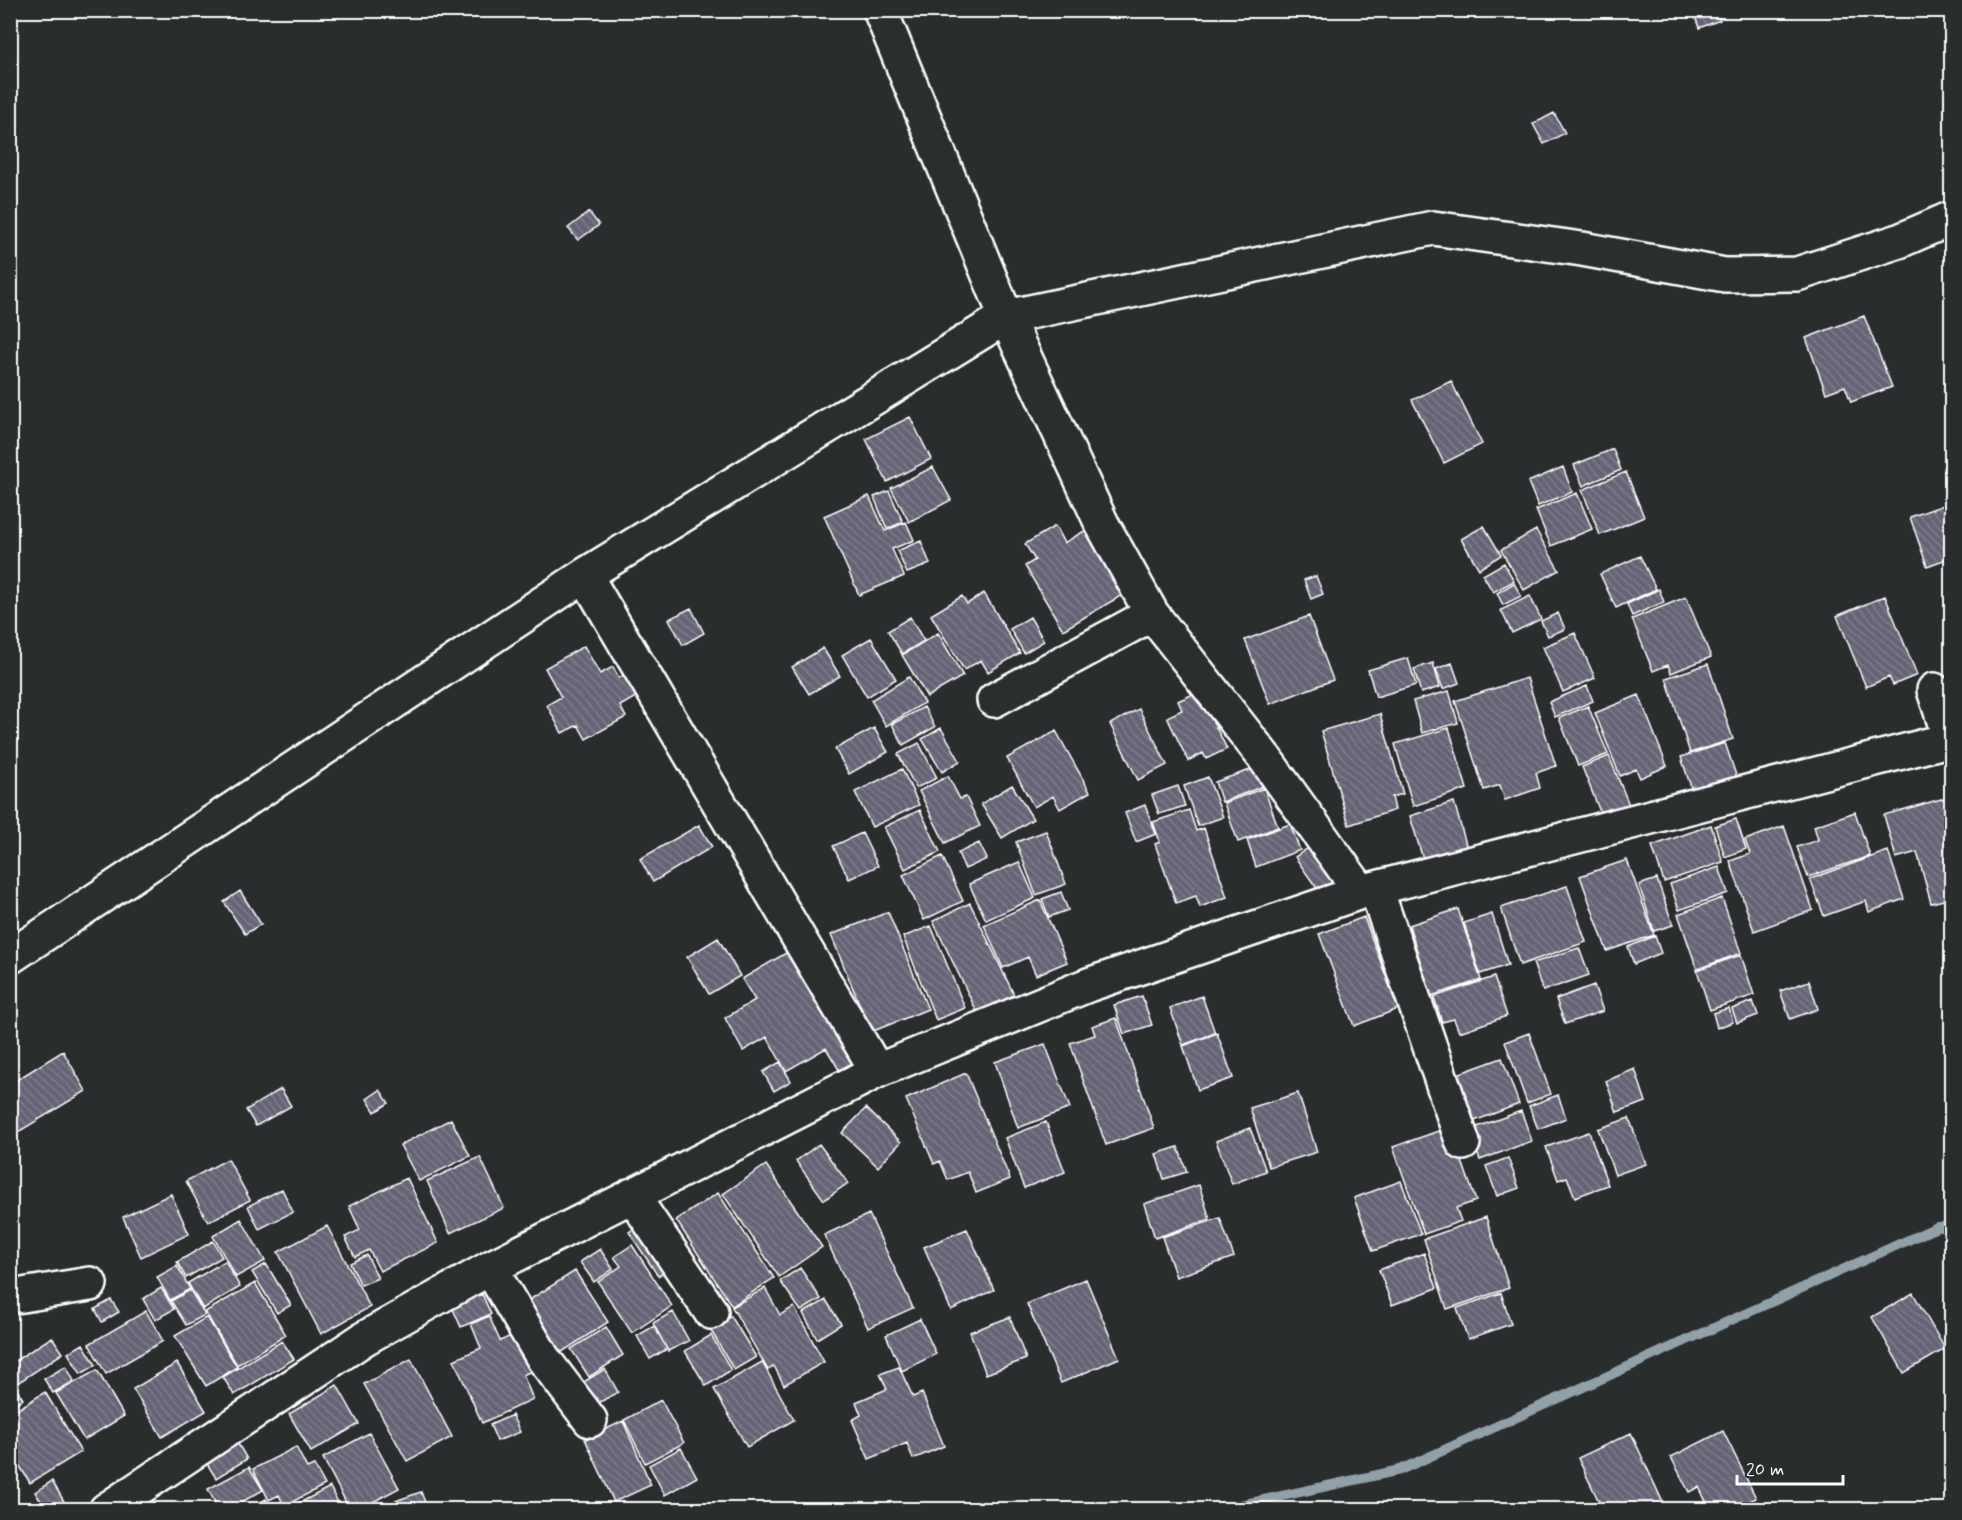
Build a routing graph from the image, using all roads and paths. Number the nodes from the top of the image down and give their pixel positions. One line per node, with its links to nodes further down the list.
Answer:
1 (880, 10): 3 (street)
2 (1952, 218): 3 (street)
3 (1006, 317): 4 (street); 5 (street)
4 (585, 575): 10 (street); 11 (street)
5 (1152, 614): 7 (street); 9 (street)
6 (1934, 690): 8 (street)
7 (994, 700)
8 (1951, 739): 9 (street)
9 (1369, 891): 11 (street); 12 (street)
10 (10, 957)
11 (877, 1071): 13 (street)
12 (1463, 1143)
13 (632, 1195): 14 (street); 17 (street)
14 (490, 1268): 18 (street); 19 (street)
15 (90, 1284): 16 (street)
16 (10, 1297)
17 (711, 1312)
18 (590, 1420)
19 (106, 1509)

